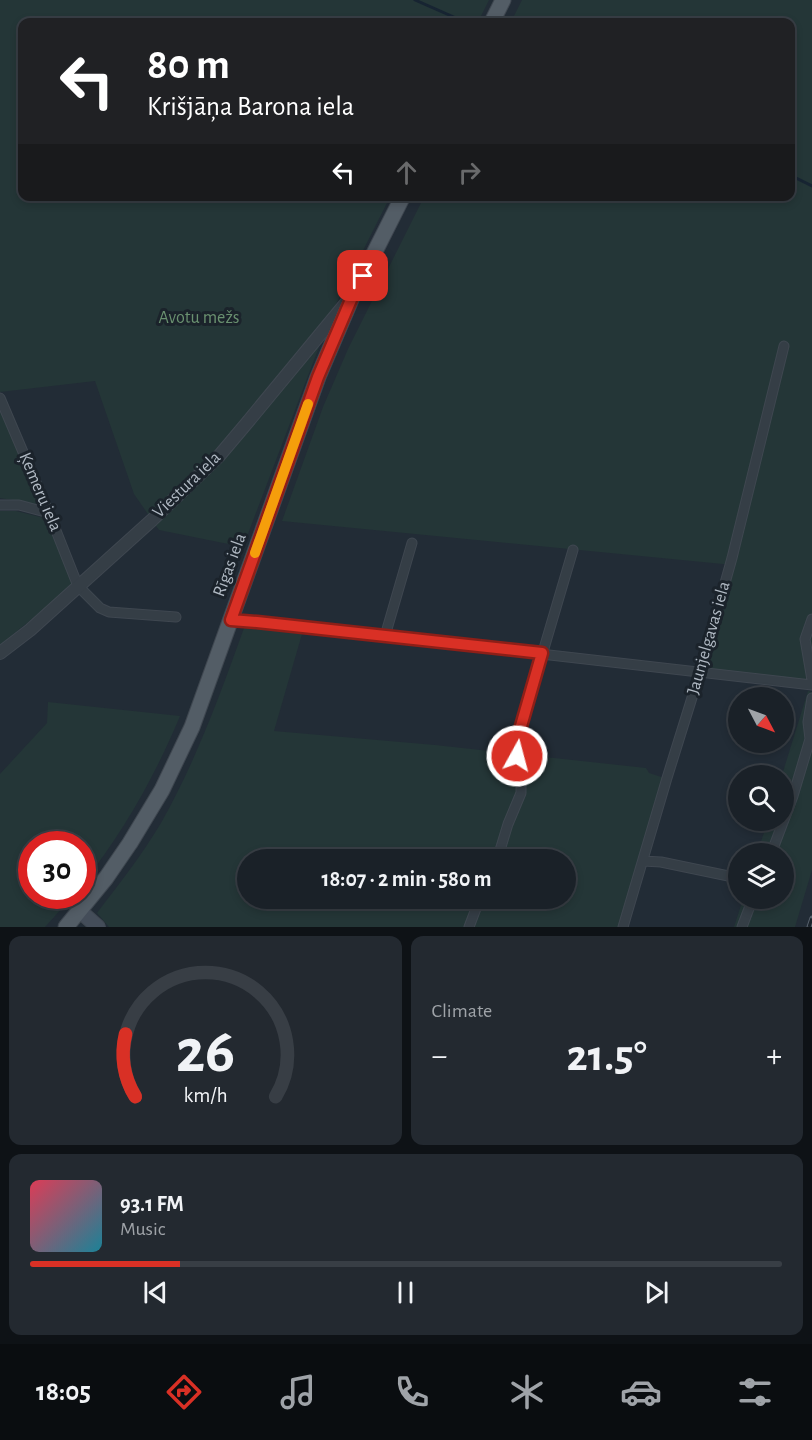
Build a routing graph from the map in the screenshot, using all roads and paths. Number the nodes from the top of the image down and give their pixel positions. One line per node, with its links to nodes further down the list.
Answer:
1 (503, 0): 2 (main road)
2 (494, 18)
3 (400, 201): 4 (main road, Rīgas iela)
4 (353, 295): 11 (street, Viestura iela); 14 (main road, Rīgas iela)
5 (784, 346): 18 (street, Jaunjelgavas iela)
6 (0, 398): 8 (street, Ķemeru iela)
7 (0, 505): 8 (street)
8 (50, 513): 11 (street, Ķemeru iela)
9 (412, 543): 15 (street)
10 (573, 550): 17 (street)
11 (78, 586): 12 (street); 16 (street, Viestura iela)
12 (176, 617)
13 (812, 619): 19 (street)
14 (231, 620): 15 (street); 27 (main road, Rīgas iela)
15 (385, 636): 17 (street)
16 (0, 653)
17 (542, 653): 18 (street); 22 (street)
18 (700, 672): 19 (street); 23 (street, Jaunjelgavas iela)
19 (812, 682)
20 (812, 698): 21 (street)
21 (775, 843)
22 (501, 849)
23 (643, 861): 24 (street); 31 (street, Jaunjelgavas iela)
24 (728, 876)
25 (476, 909): 30 (street)
26 (749, 909): 32 (street)
27 (80, 912): 28 (main road, Rīgas iela); 29 (main road)
28 (66, 927)
29 (98, 927)
30 (469, 927)
31 (623, 927)
32 (742, 927)

